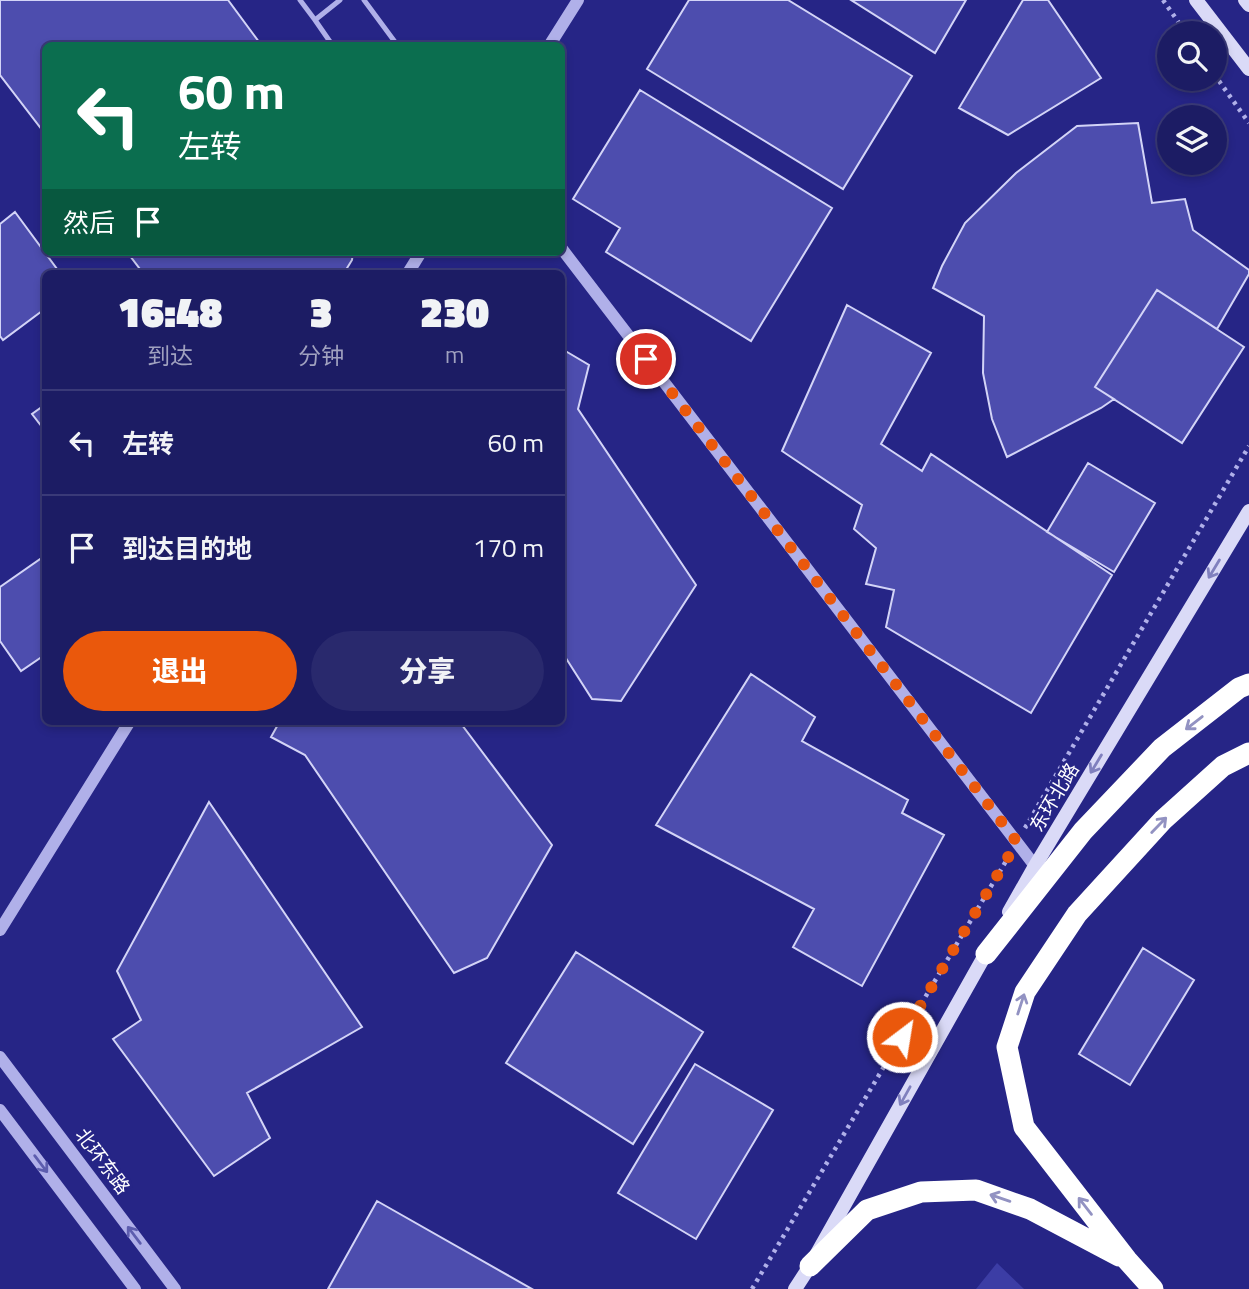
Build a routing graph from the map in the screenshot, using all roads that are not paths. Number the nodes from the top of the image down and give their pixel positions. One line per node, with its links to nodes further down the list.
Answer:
1 (300, 0): 8 (lane)
2 (341, 0): 8 (lane)
3 (364, 0): 10 (lane)
4 (578, 0): 11 (street)
5 (1196, 0): 12 (main road)
6 (1245, 0): 7 (main road)
7 (1249, 5)
8 (315, 20): 9 (lane)
9 (330, 42)
10 (395, 42)
11 (552, 42)
12 (1249, 69)
13 (565, 253): 18 (street)
14 (1249, 511): 18 (main road, 东环北路, one-way to 18)
15 (1249, 684): 20 (highway, one-way to 20)
16 (128, 725): 19 (street)
17 (1249, 753): 23 (highway, one-way to 17)
18 (1035, 866): 20 (main road, 东环北路)
19 (0, 930)
20 (986, 954): 24 (main road, 东环北路, one-way to 24)
21 (0, 1057): 26 (street, 北环东路, one-way to 21)
22 (0, 1110): 25 (street, one-way to 25)
23 (1127, 1260): 24 (highway, one-way to 24); 28 (highway)
24 (810, 1266): 27 (main road, 东环北路)
25 (135, 1289)
26 (175, 1289)
27 (795, 1289)
28 (1153, 1289)

